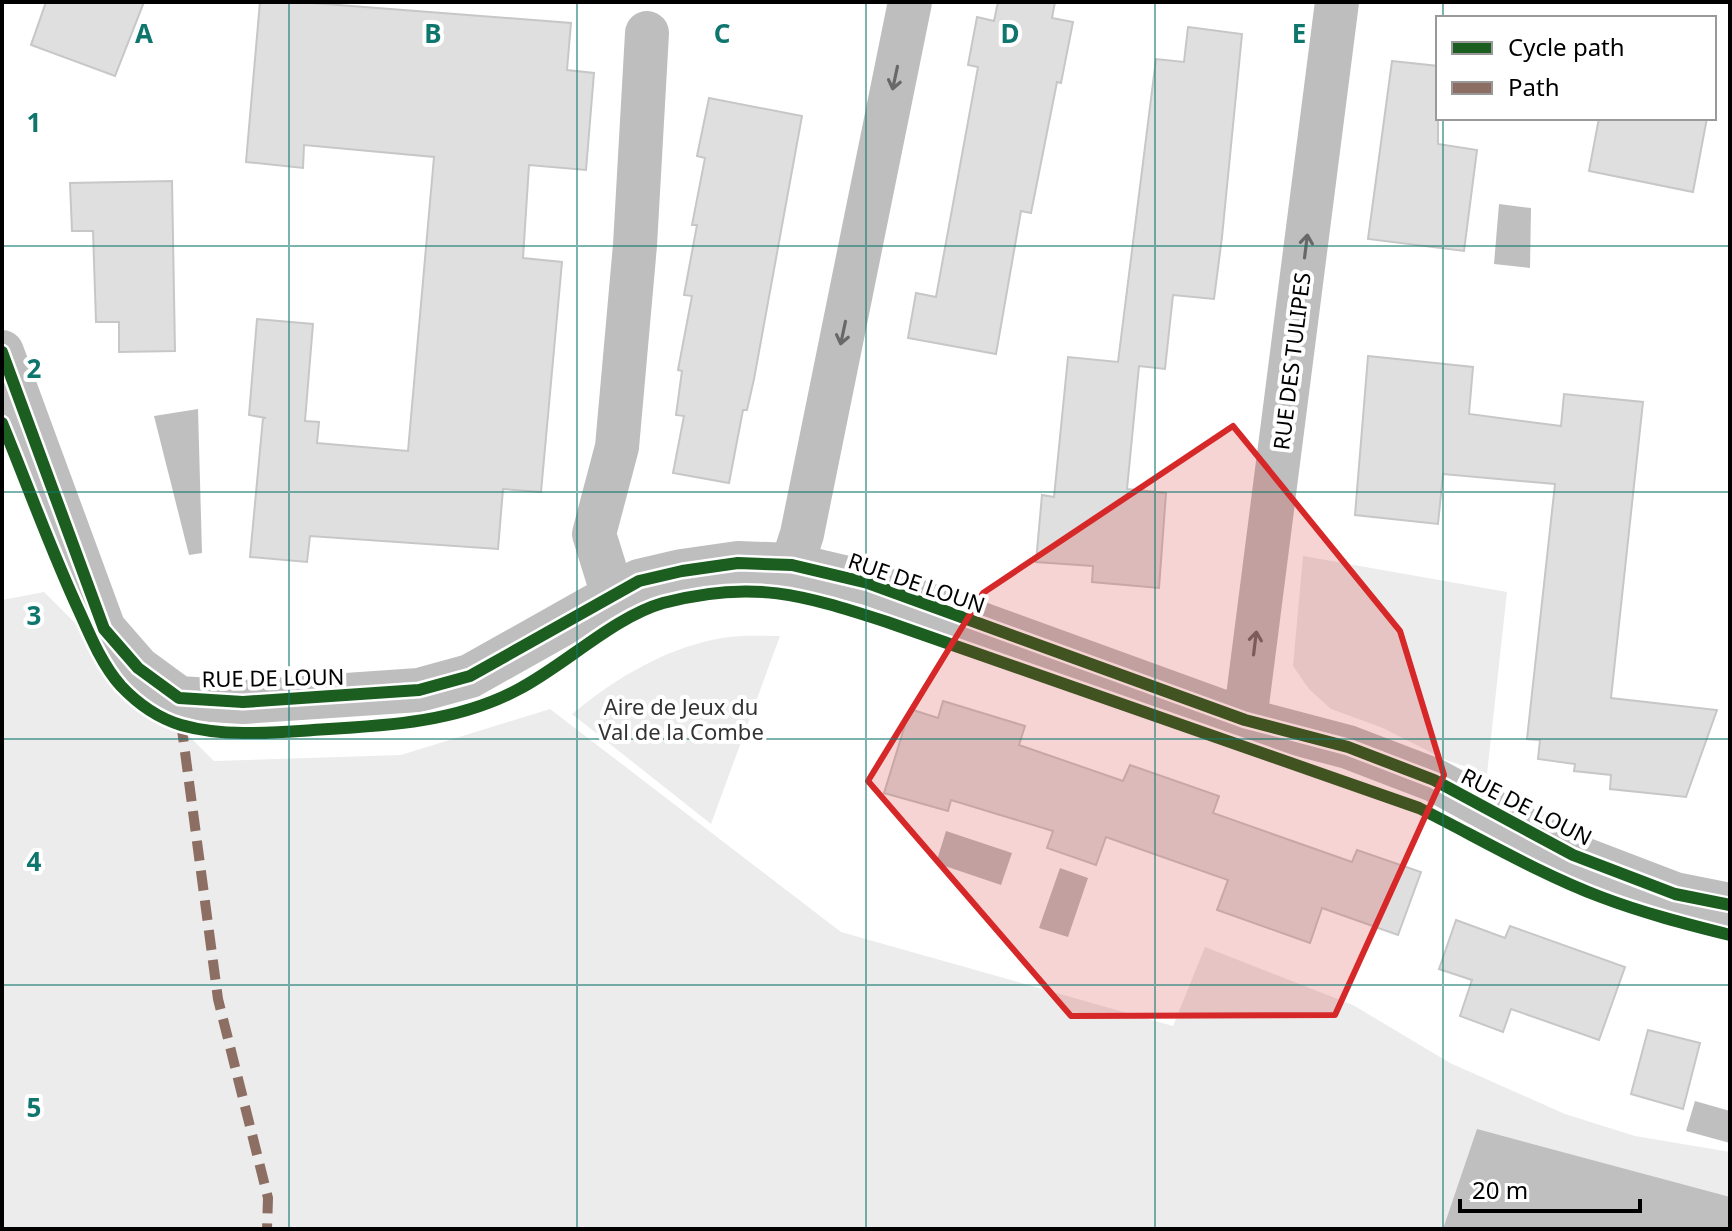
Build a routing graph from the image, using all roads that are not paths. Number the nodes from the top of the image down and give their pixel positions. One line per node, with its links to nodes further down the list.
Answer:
1 (910, 2): 5 (street, one-way to 5)
2 (1337, 2): 7 (street, RUE DES TULIPES, one-way to 2)
3 (647, 33): 6 (street)
4 (2, 352): 6 (street, RUE DE LOUN)
5 (792, 565): 6 (street, RUE DE LOUN); 7 (street, RUE DE LOUN)
6 (613, 595)
7 (1245, 720): 8 (street, RUE DE LOUN)
8 (1730, 905)

